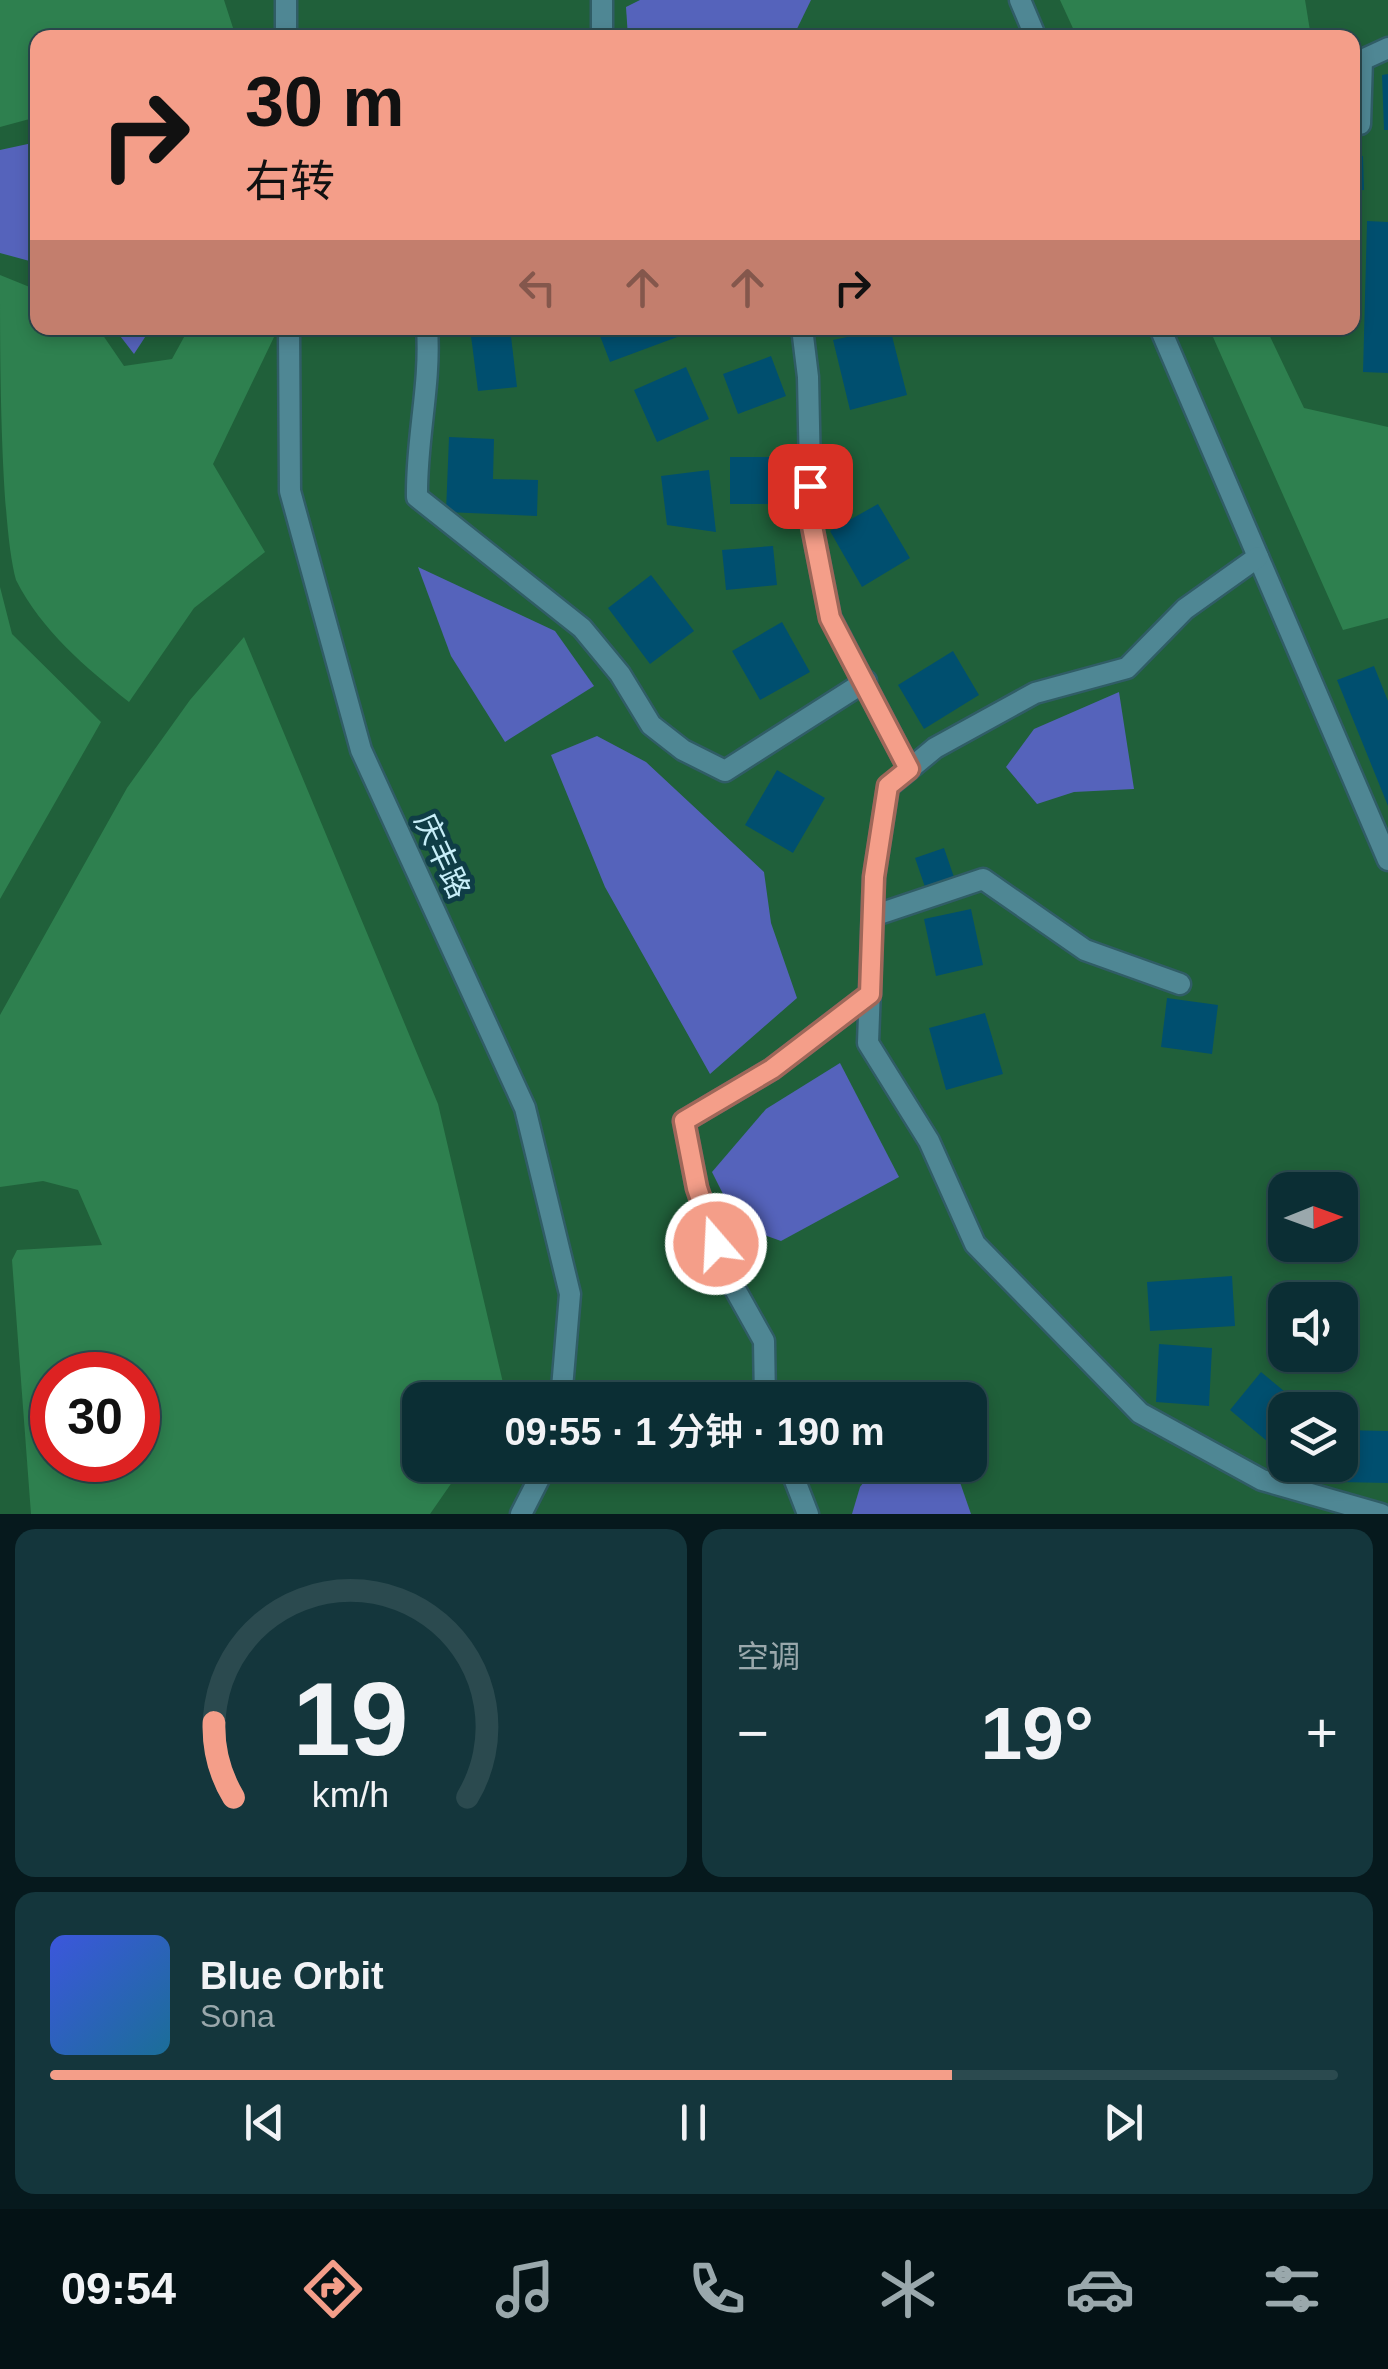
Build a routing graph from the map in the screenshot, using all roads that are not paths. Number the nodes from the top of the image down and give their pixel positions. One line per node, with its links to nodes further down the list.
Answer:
1 (286, 0): 4 (street)
2 (602, 0): 5 (street)
3 (1020, 0): 6 (street)
4 (286, 30)
5 (602, 30)
6 (1033, 30)
7 (1388, 48): 8 (street)
8 (1360, 124)
9 (289, 335): 20 (street, 庆丰路)
10 (428, 335): 14 (street)
11 (803, 335): 14 (street)
12 (1163, 335): 13 (street)
13 (1258, 557): 15 (street); 16 (street)
14 (866, 681): 15 (street)
15 (909, 769): 17 (street)
16 (1388, 860)
17 (872, 916): 18 (street); 19 (street)
18 (1180, 984)
19 (870, 994): 21 (street); 26 (street)
20 (562, 1382)
21 (765, 1382)
22 (537, 1482): 24 (street)
23 (796, 1482): 25 (street)
24 (521, 1514)
25 (808, 1514)
26 (1381, 1514)

